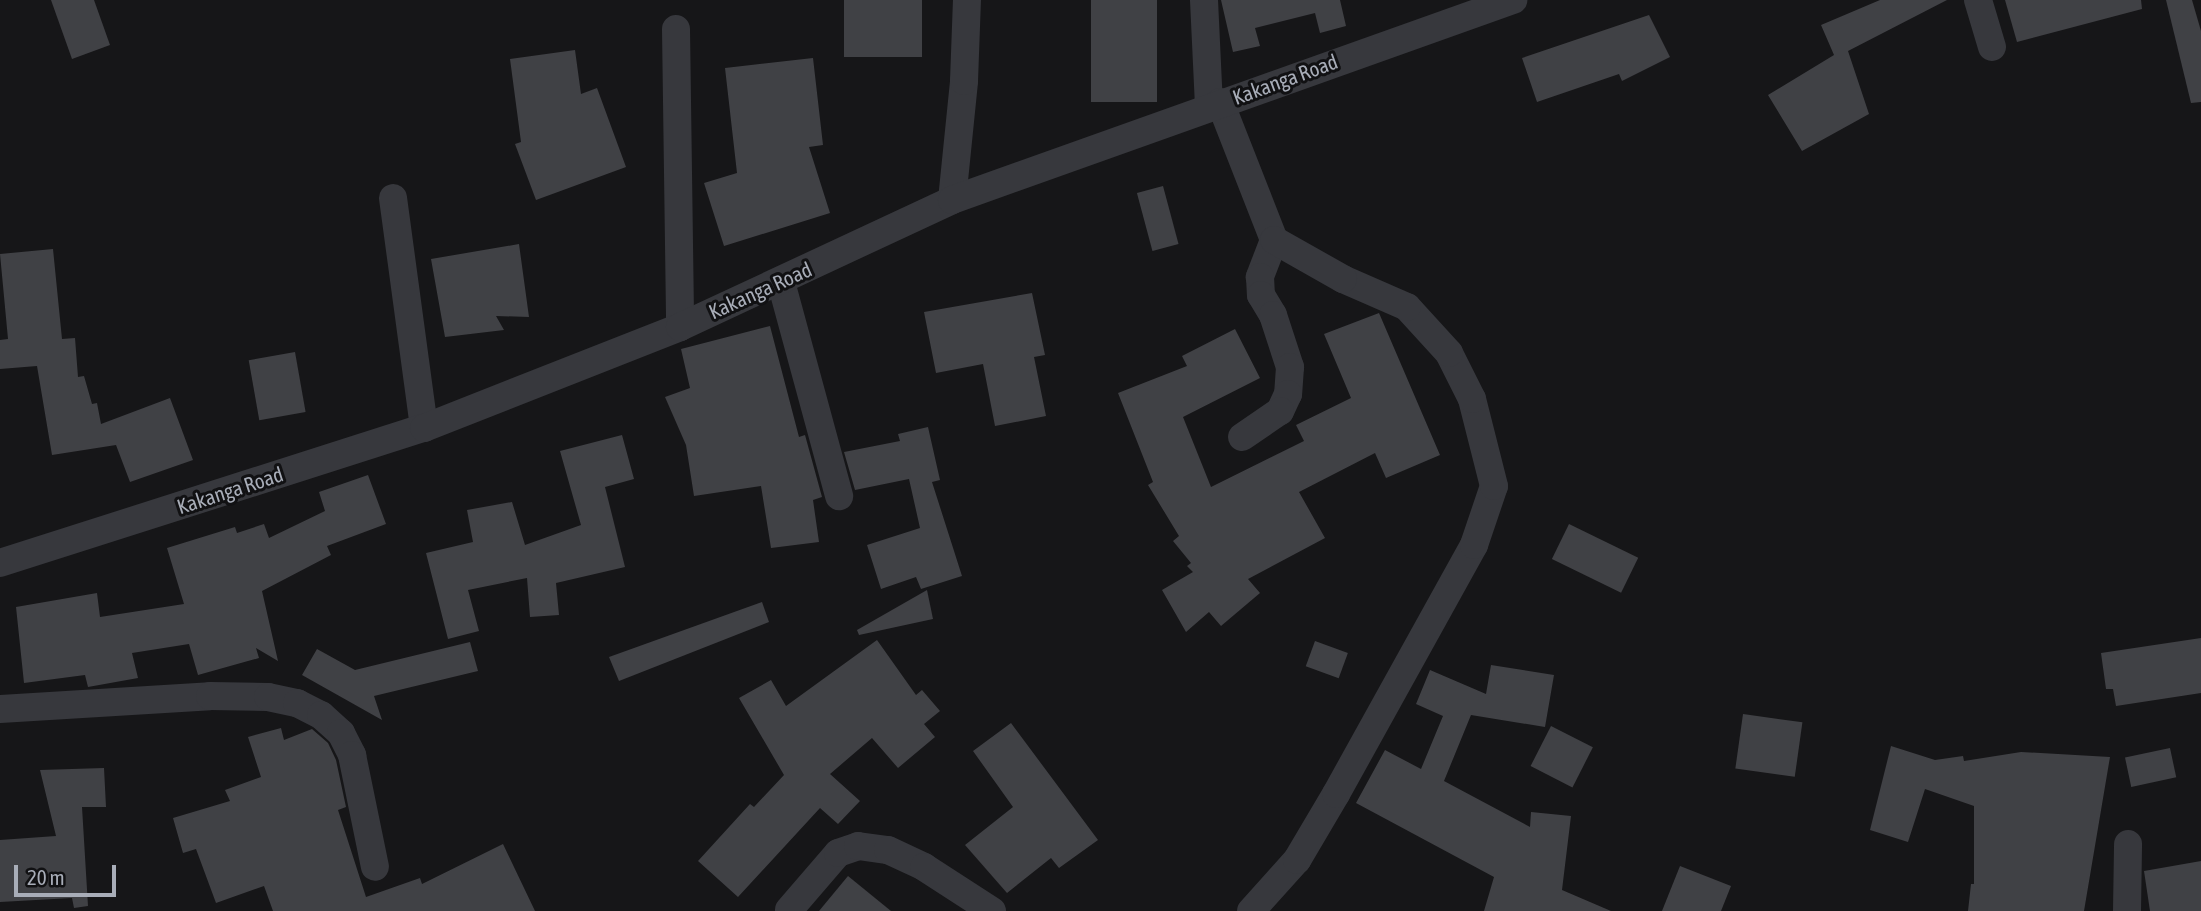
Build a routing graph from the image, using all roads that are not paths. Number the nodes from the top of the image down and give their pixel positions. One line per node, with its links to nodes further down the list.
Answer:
1 (967, 0): 10 (street)
2 (1204, 0): 8 (street)
3 (1513, 0): 5 (street, Kakanga Road)
4 (1978, 0): 7 (street)
5 (1445, 10): 8 (street, Kakanga Road)
6 (676, 29): 13 (street)
7 (1992, 47)
8 (1214, 105): 10 (street, Kakanga Road); 11 (street)
9 (393, 198): 14 (street)
10 (952, 200): 12 (street, Kakanga Road)
11 (1274, 240): 15 (street); 23 (street)
12 (781, 282): 13 (street, Kakanga Road); 16 (street)
13 (680, 327): 14 (street, Kakanga Road)
14 (424, 428): 17 (street, Kakanga Road)
15 (1242, 437)
16 (839, 496)
17 (0, 563)
18 (0, 709): 20 (street)
19 (2128, 844): 24 (street)
20 (375, 867)
21 (789, 910): 22 (street)
22 (992, 911)
23 (1251, 911)
24 (2127, 911)

